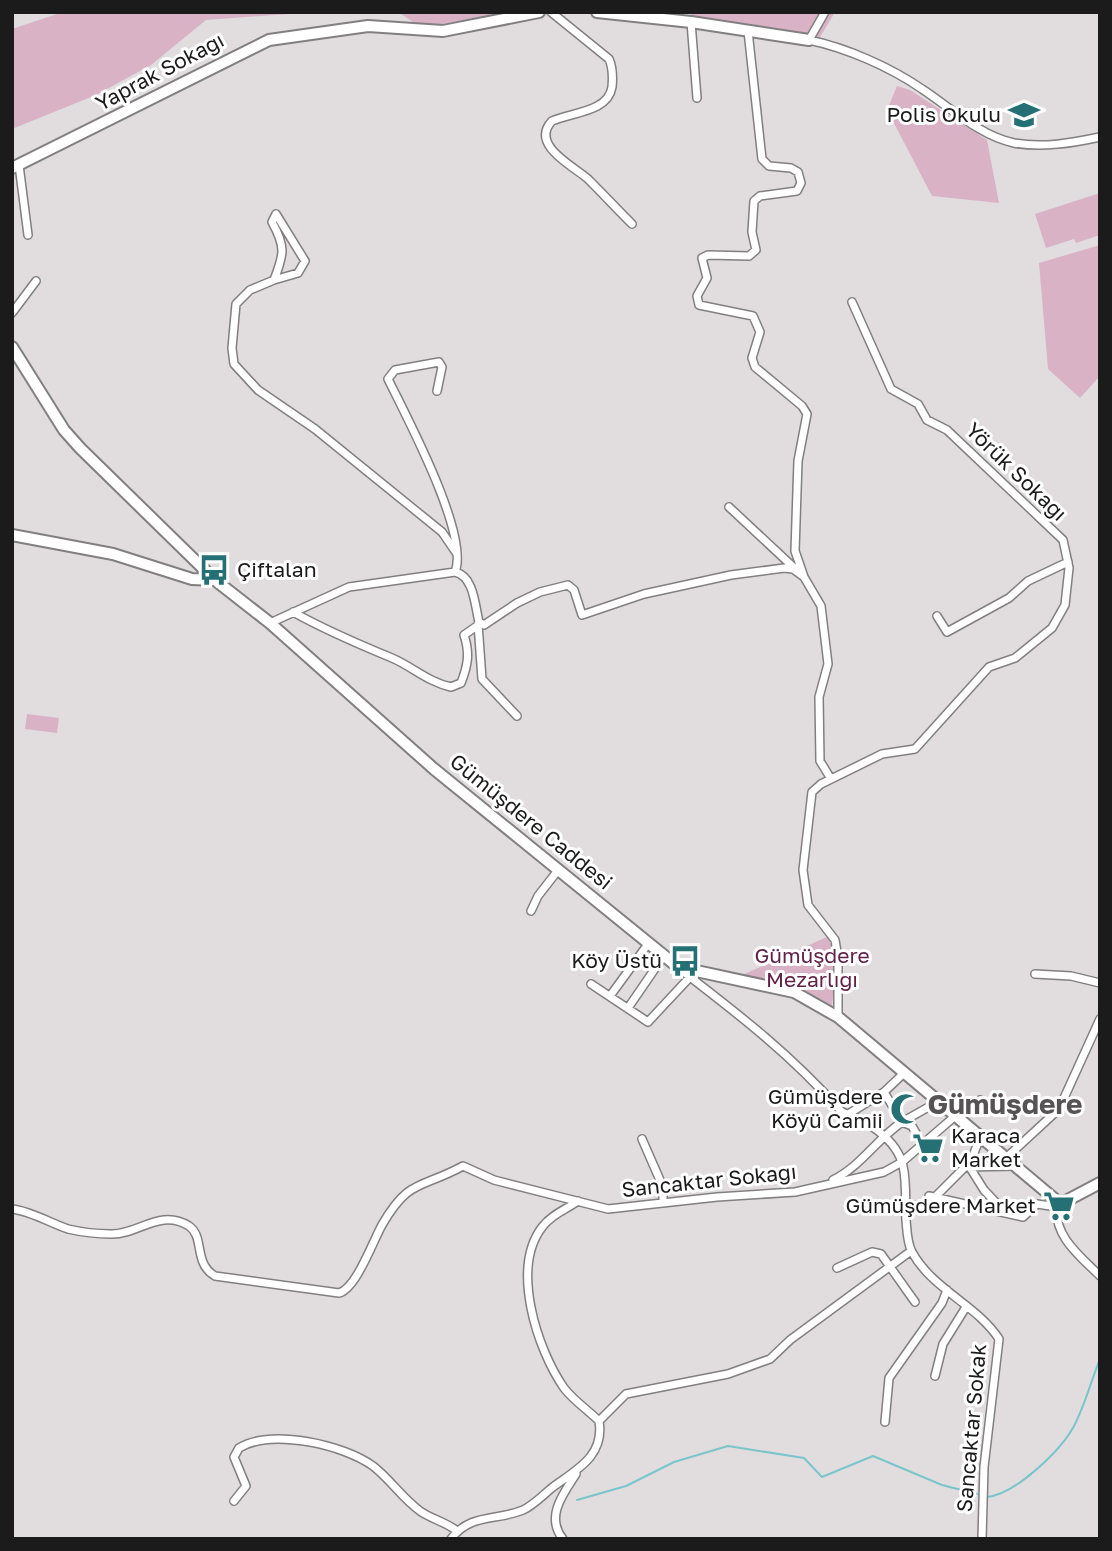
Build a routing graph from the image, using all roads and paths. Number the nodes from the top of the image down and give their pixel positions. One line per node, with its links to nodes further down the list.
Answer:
1 (539, 12): 10 (street, Yaprak Sokağı)
2 (551, 12): 11 (street)
3 (597, 12): 5 (street)
4 (825, 12): 7 (street)
5 (691, 22): 6 (street); 8 (street)
6 (748, 31): 7 (street); 24 (street)
7 (809, 40): 9 (street)
8 (697, 98)
9 (1100, 137)
10 (15, 167): 12 (street)
11 (632, 224)
12 (29, 234)
13 (274, 280): 13 (street); 21 (street)
14 (36, 281): 16 (street)
15 (852, 302): 22 (street, Yörük Sokağı)
16 (12, 313)
17 (12, 347): 25 (street, Gümüşdere Caddesi)
18 (436, 391): 21 (street)
19 (729, 507): 24 (street)
20 (12, 536): 25 (street)
21 (457, 554): 23 (street)
22 (1068, 562): 27 (street); 31 (street, Yörük Sokağı)
23 (455, 572): 26 (street); 29 (street)
24 (804, 577): 29 (street); 31 (street)
25 (215, 580): 28 (street, Gümüşdere Caddesi)
26 (293, 612): 28 (street); 29 (street)
27 (937, 616)
28 (270, 623): 32 (street, Gümüşdere Caddesi)
29 (478, 624): 30 (street)
30 (517, 716)
31 (831, 779): 43 (street, Yörük Sokağı)
32 (559, 869): 33 (street); 34 (street, Gümüşdere Caddesi)
33 (531, 911)
34 (648, 944): 35 (street, Gümüşdere Caddesi); 41 (street)
35 (663, 957): 36 (street, Gümüşdere Caddesi); 42 (street)
36 (678, 967): 38 (street); 43 (street, Gümüşdere Caddesi)
37 (1035, 974): 39 (street)
38 (690, 977): 42 (street); 49 (street)
39 (1100, 983)
40 (591, 984): 41 (street)
41 (610, 996): 42 (street)
42 (628, 1008)
43 (838, 1017): 45 (street, Gümüşdere Caddesi)
44 (1100, 1019): 56 (street)
45 (904, 1073): 46 (street); 48 (street, Gümüşdere Caddesi)
46 (884, 1092): 49 (street); 51 (street)
47 (980, 1100): 50 (street, Sancaktar Sokağı)
48 (939, 1101): 50 (street, Gümüşdere Caddesi); 51 (street)
49 (850, 1113): 52 (street)
50 (956, 1118): 53 (street, Gümüşdere Caddesi); 55 (street, Sancaktar Sokağı)
51 (902, 1122): 52 (street); 55 (street)
52 (883, 1135): 57 (street); 60 (street)
53 (981, 1135): 56 (street, Gümüşdere Caddesi); 58 (street)
54 (642, 1139): 64 (street)
55 (922, 1144): 57 (street, Sancaktar Sokağı)
56 (1007, 1157): 59 (street, Gümüşdere Caddesi)
57 (902, 1162): 60 (street, Sancaktar Sokağı); 66 (street)
58 (969, 1166): 59 (street); 62 (street); 68 (street)
59 (1017, 1166): 65 (street, Gümüşdere Caddesi)
60 (827, 1182): 64 (street, Sancaktar Sokağı)
61 (1098, 1187): 65 (street)
62 (937, 1195): 66 (street); 68 (street)
63 (578, 1201): 64 (street, Sancaktar Sokağı); 67 (street, Sancaktar Sokağı); 77 (street)
64 (663, 1202)
65 (1057, 1204): 68 (street); 72 (street)
66 (905, 1206): 69 (street)
67 (12, 1209)
68 (1003, 1210)
69 (911, 1251): 70 (street); 73 (street, Sancaktar Sokak)
70 (890, 1267): 71 (street); 74 (street); 77 (street)
71 (837, 1268)
72 (1100, 1276)
73 (947, 1290): 75 (street, Sancaktar Sokak); 78 (street)
74 (915, 1302)
75 (966, 1307): 76 (street); 84 (street, Sancaktar Sokak)
76 (935, 1376)
77 (599, 1421): 79 (street)
78 (886, 1422)
79 (578, 1473): 81 (street); 83 (street)
80 (233, 1501): 81 (street)
81 (457, 1531): 82 (street)
82 (451, 1539)
83 (563, 1539)
84 (982, 1539)

